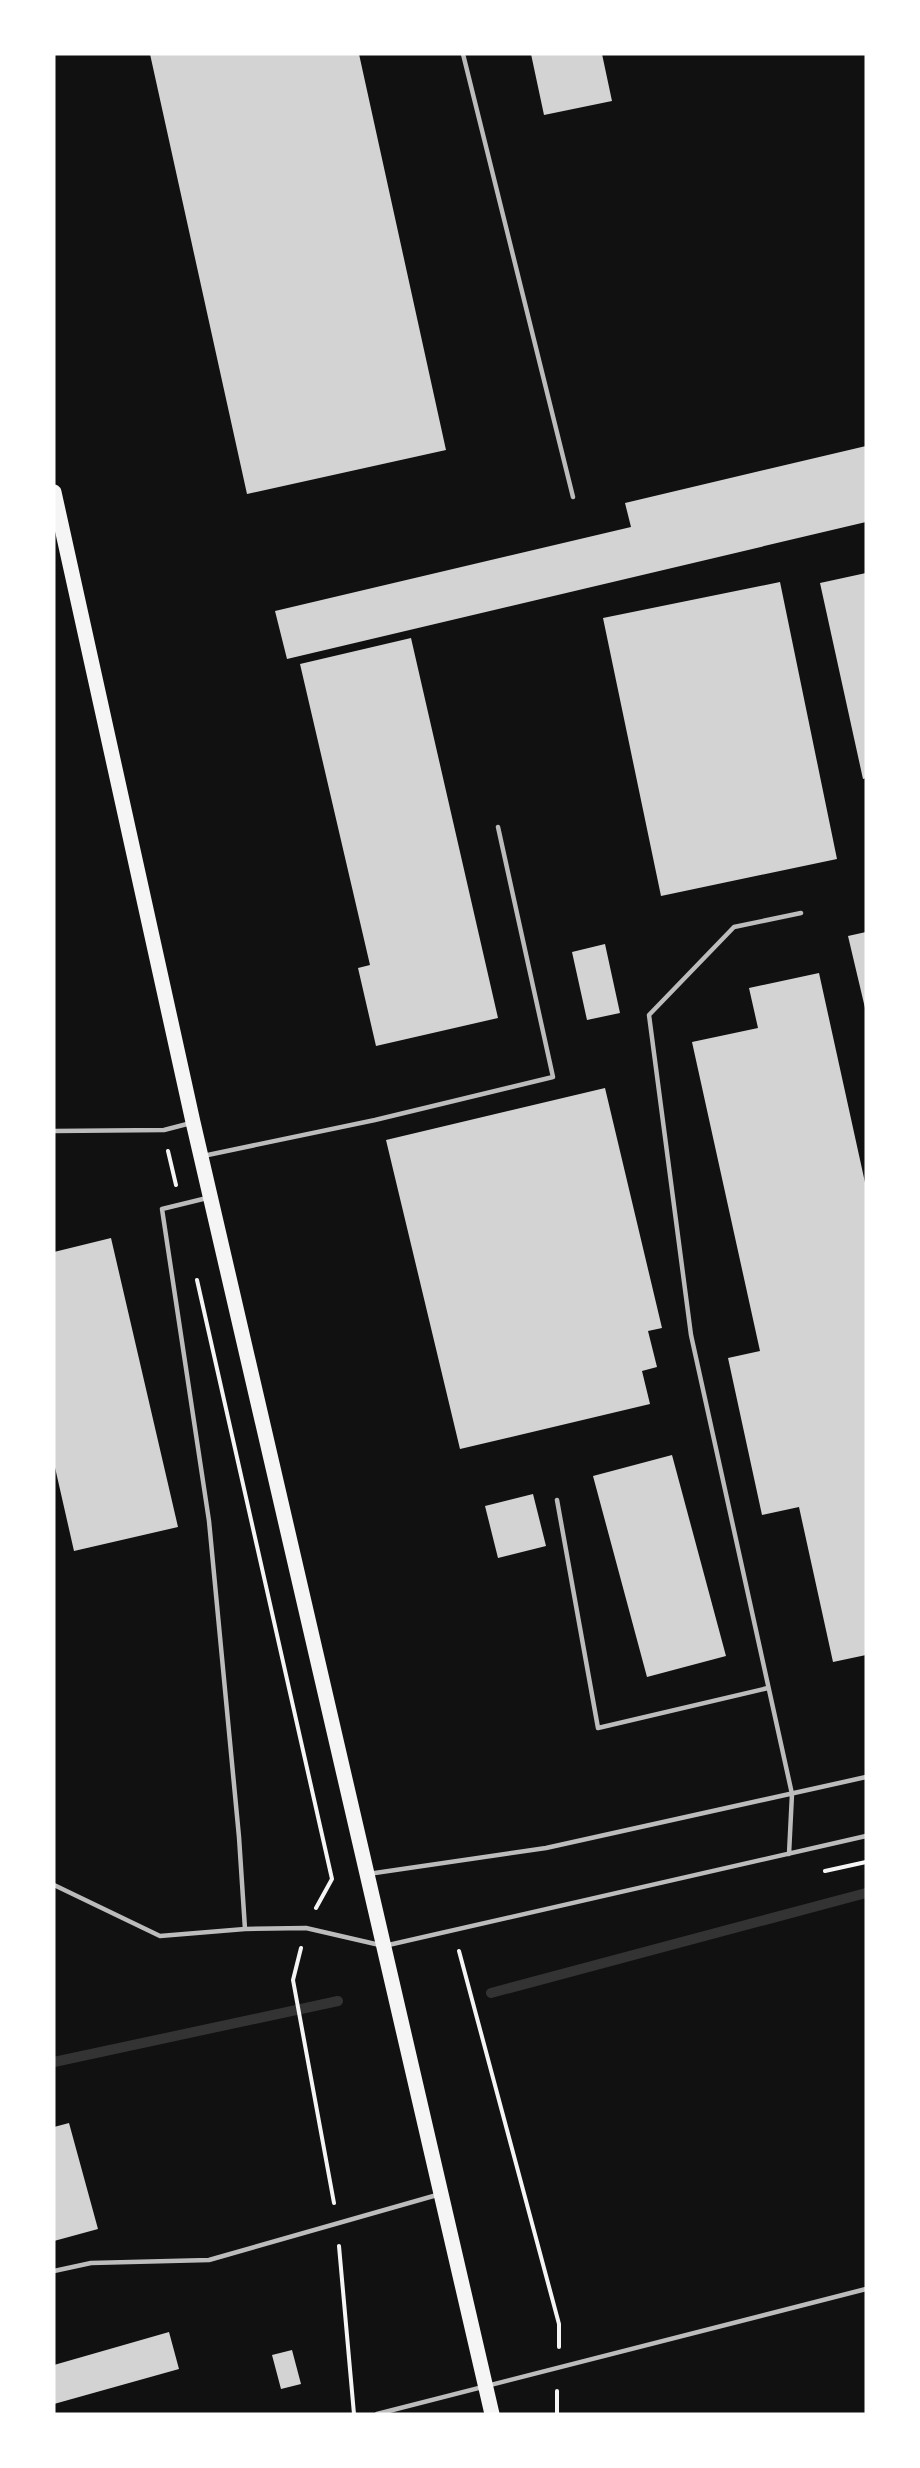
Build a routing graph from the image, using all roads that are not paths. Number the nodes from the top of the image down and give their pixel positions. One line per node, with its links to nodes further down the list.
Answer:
1 (463, 54): 3 (lane)
2 (54, 492): 6 (main road)
3 (573, 497)
4 (498, 827): 8 (lane)
5 (801, 913): 11 (lane)
6 (193, 1122): 7 (lane); 8 (main road)
7 (54, 1131)
8 (201, 1157): 9 (main road)
9 (210, 1198): 16 (main road); 18 (lane)
10 (557, 1500): 11 (lane)
11 (768, 1688): 13 (lane)
12 (866, 1777): 13 (lane)
13 (792, 1794): 15 (lane); 16 (lane)
14 (866, 1836): 15 (lane)
15 (789, 1854): 19 (lane)
16 (366, 1874): 19 (main road)
17 (54, 1885): 18 (lane)
18 (245, 1929): 19 (lane)
19 (384, 1946): 20 (main road)
20 (442, 2193): 21 (lane); 23 (main road)
21 (54, 2271)
22 (866, 2289): 23 (lane)
23 (486, 2386): 24 (lane); 25 (main road)
24 (377, 2414)
25 (492, 2414)

